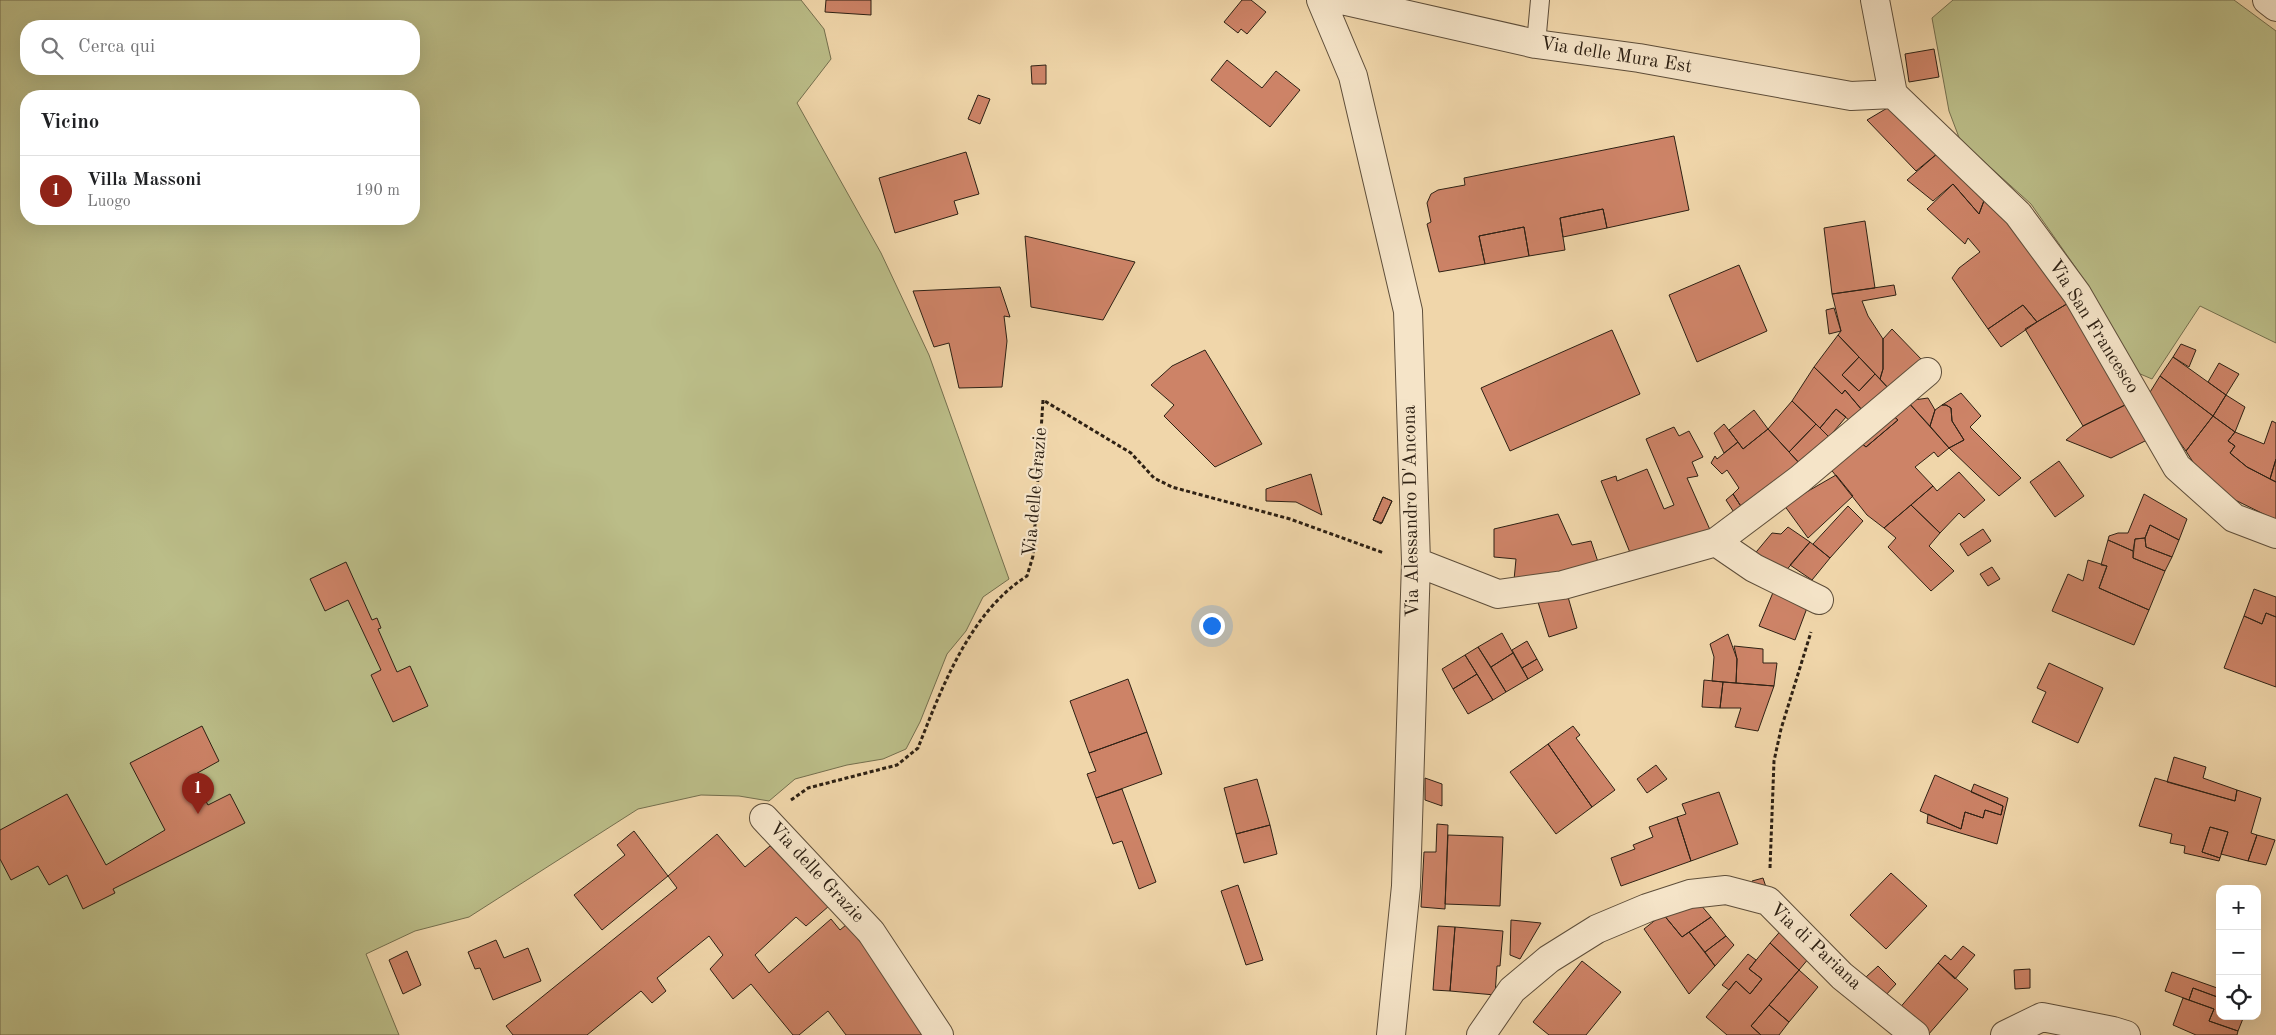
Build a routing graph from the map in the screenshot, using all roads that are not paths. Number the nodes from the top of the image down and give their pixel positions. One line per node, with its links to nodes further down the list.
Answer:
1 (1320, 0): 12 (street, Via Alessandro D'Ancona)
2 (1342, 0): 7 (street, Via delle Mura Est)
3 (1540, 0): 7 (lane)
4 (1875, 0): 8 (street)
5 (2267, 0): 6 (street)
6 (2276, 6)
7 (1536, 44): 8 (street, Via delle Mura Est)
8 (1893, 94): 10 (street, Via San Francesco)
9 (1928, 372): 11 (street)
10 (2276, 534)
11 (1716, 542): 12 (street); 13 (street)
12 (1416, 562): 16 (street, Via Alessandro D'Ancona)
13 (1819, 600)
14 (764, 818): 15 (street, Via delle Grazie)
15 (939, 1035)
16 (1391, 1035)
17 (1481, 1035): 18 (street, Via di Pariana)
18 (1915, 1035)
19 (2005, 1035): 20 (street)
20 (2126, 1035)

